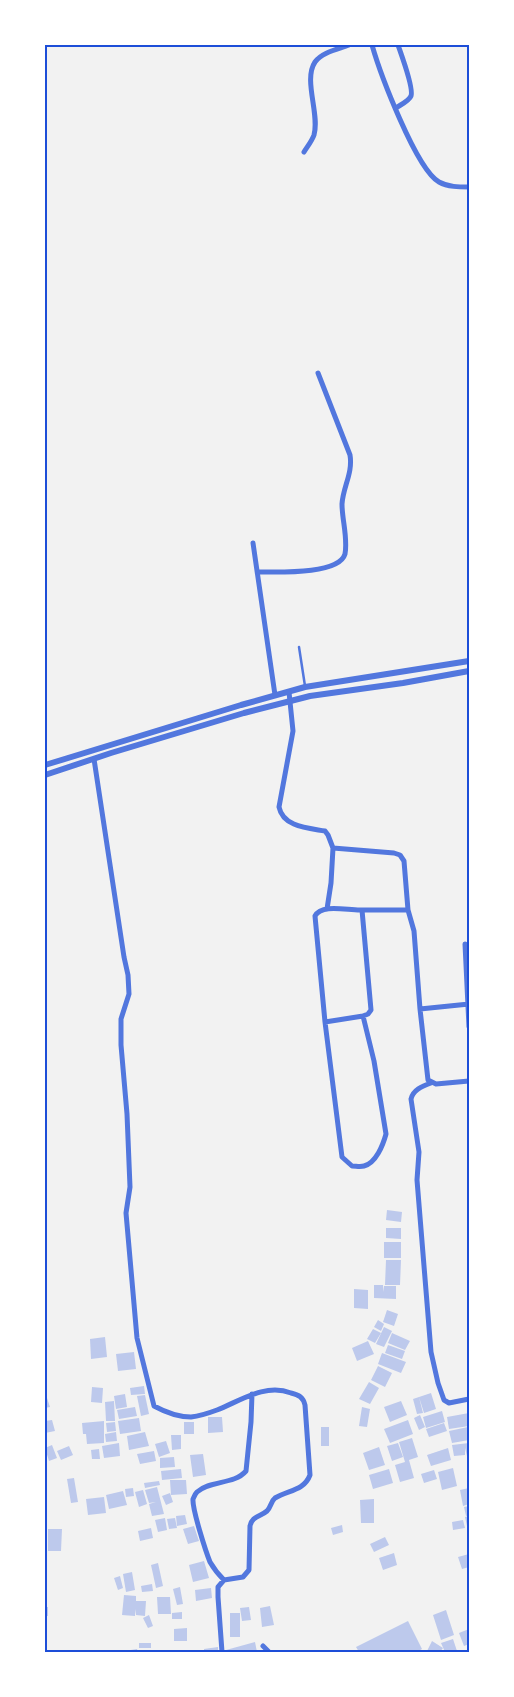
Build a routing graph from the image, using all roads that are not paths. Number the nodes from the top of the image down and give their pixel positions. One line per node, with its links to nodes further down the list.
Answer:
1 (350, 45): 5 (street)
2 (372, 45): 4 (street)
3 (398, 45): 4 (street)
4 (396, 108): 6 (street)
5 (304, 152)
6 (469, 187)
7 (318, 373): 9 (street)
8 (253, 543): 9 (street)
9 (258, 572): 15 (street)
10 (299, 648): 13 (lane)
11 (469, 661): 13 (street)
12 (469, 671): 16 (street)
13 (305, 687): 14 (street)
14 (289, 692): 15 (street); 16 (street)
15 (275, 695): 18 (street)
16 (291, 702): 17 (street); 20 (street)
17 (94, 759): 19 (street); 32 (street)
18 (45, 765)
19 (45, 775)
20 (333, 848): 21 (street); 23 (street)
21 (327, 909): 22 (street); 28 (street)
22 (362, 910): 23 (street); 27 (street)
23 (408, 910): 26 (street)
24 (465, 944): 25 (street)
25 (468, 1004): 26 (street); 29 (street)
26 (420, 1009): 31 (street)
27 (363, 1016): 28 (street); 28 (street)
28 (325, 1022)
29 (469, 1027)
30 (469, 1081): 31 (street)
31 (431, 1083): 33 (street)
32 (252, 1394): 34 (street); 34 (street)
33 (469, 1398)
34 (224, 1580): 36 (street)
35 (263, 1646): 37 (street)
36 (222, 1652)
37 (269, 1652)

